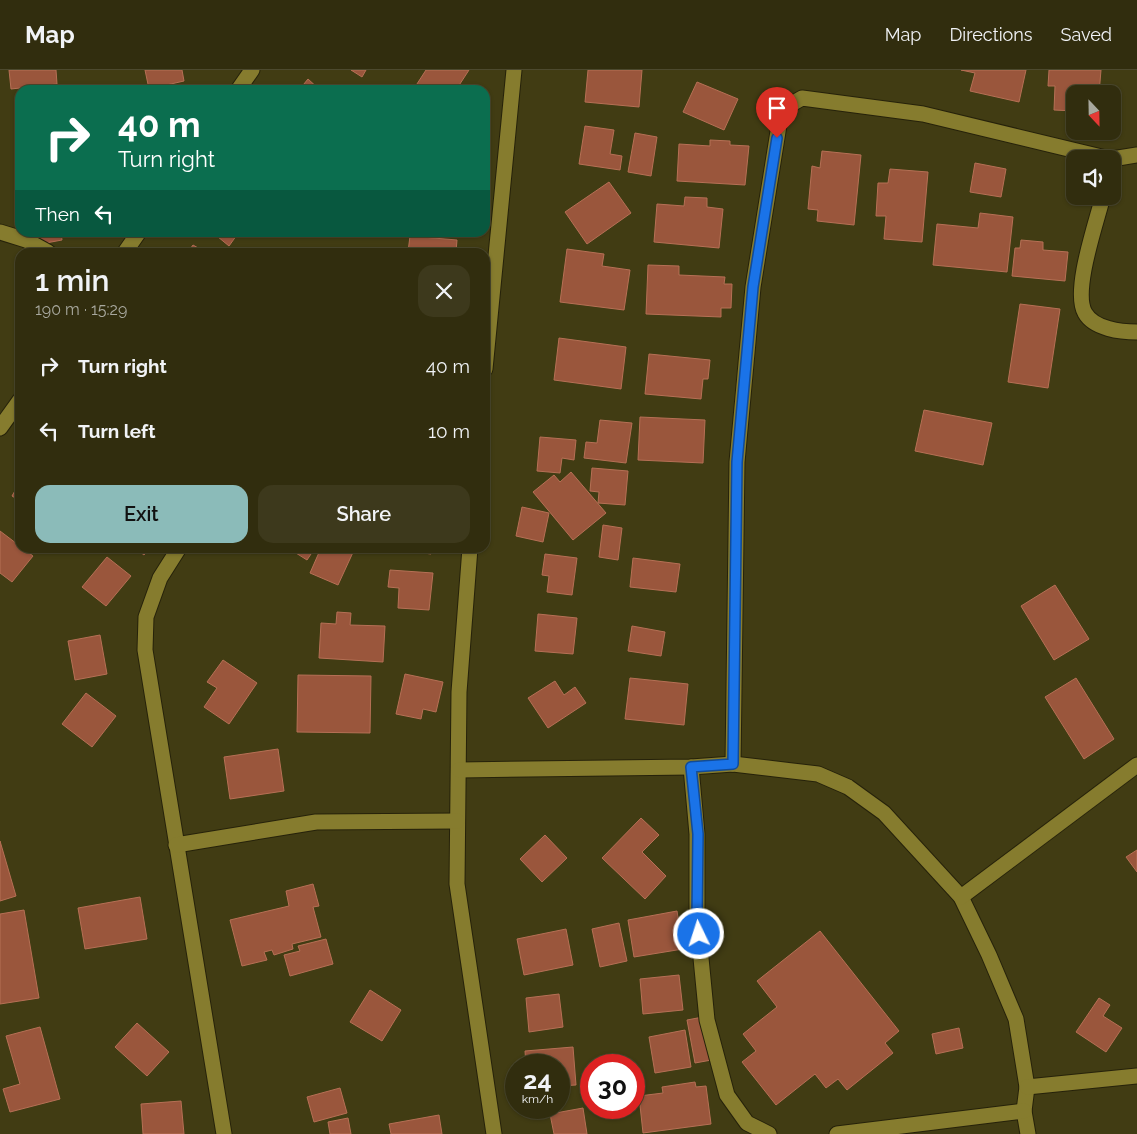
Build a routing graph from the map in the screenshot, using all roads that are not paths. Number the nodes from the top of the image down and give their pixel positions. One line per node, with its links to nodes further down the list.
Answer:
1 (252, 70): 3 (street)
2 (514, 70): 14 (street)
3 (242, 85)
4 (1071, 150): 20 (street)
5 (1137, 155): 6 (street)
6 (1121, 158)
7 (1102, 205): 15 (street)
8 (0, 232): 9 (street)
9 (15, 237)
10 (16, 237): 12 (street)
11 (136, 237): 13 (street)
12 (41, 248)
13 (128, 248)
14 (490, 317)
15 (1137, 332)
16 (15, 407): 17 (street)
17 (0, 428)
18 (176, 553): 25 (street)
19 (470, 553): 23 (street)
20 (733, 764): 22 (street); 26 (street)
21 (1137, 765): 26 (street)
22 (691, 767): 23 (street); 32 (street)
23 (458, 770): 24 (street)
24 (457, 821): 25 (street); 31 (street)
25 (176, 845): 30 (street)
26 (962, 897): 28 (street)
27 (1137, 1076): 28 (street)
28 (1027, 1087): 29 (street)
29 (1024, 1111): 33 (street); 34 (street)
30 (224, 1134)
31 (494, 1134)
32 (768, 1134)
33 (837, 1134)
34 (1028, 1134)

